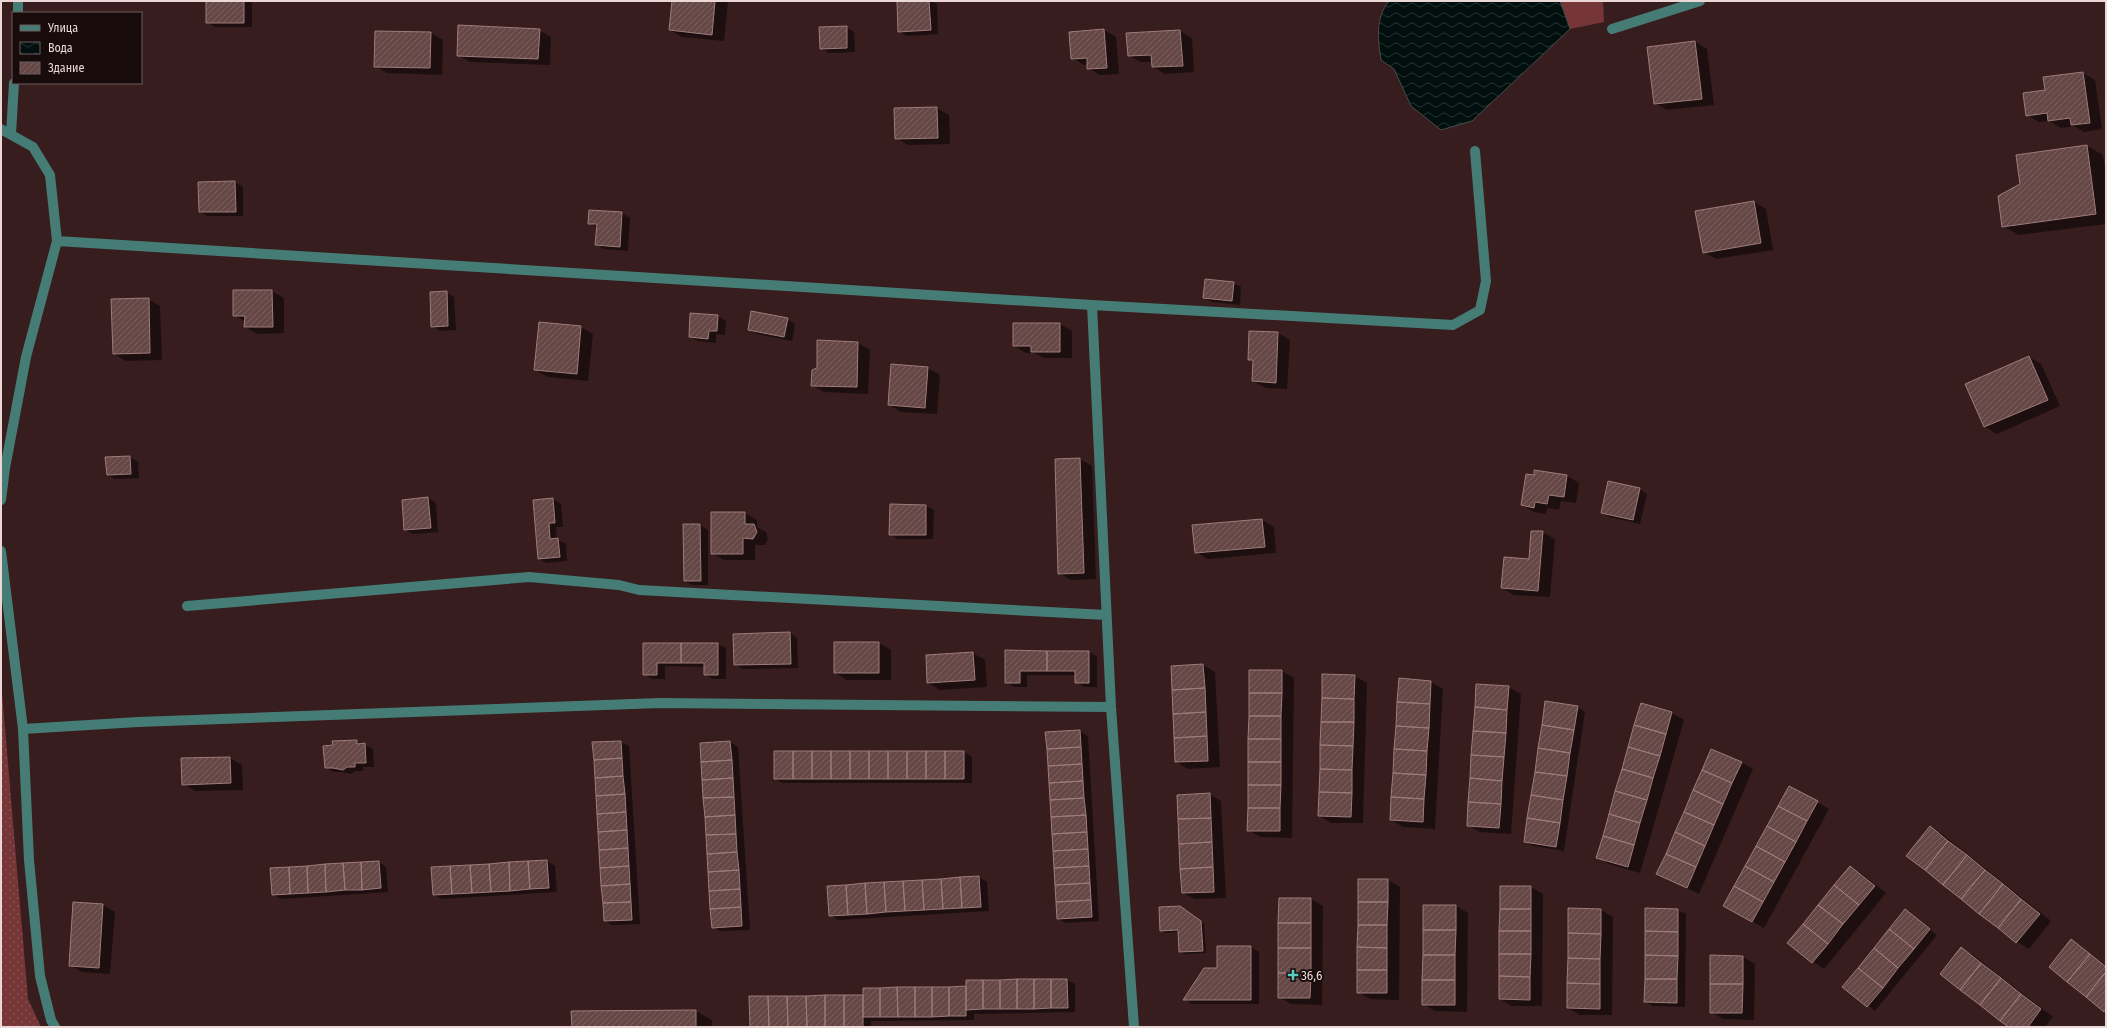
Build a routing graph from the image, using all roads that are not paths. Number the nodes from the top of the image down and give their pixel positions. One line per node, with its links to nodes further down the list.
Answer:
1 (18, 1): 3 (street)
2 (1700, 1): 4 (street)
3 (18, 12)
4 (1612, 29)
5 (14, 84): 7 (street)
6 (1, 129): 7 (street)
7 (11, 134): 9 (street)
8 (1475, 151): 10 (street)
9 (57, 241): 10 (street); 11 (street)
10 (1092, 305): 14 (street)
11 (1, 500)
12 (1, 551): 16 (street)
13 (187, 606): 14 (street)
14 (1106, 615): 15 (street)
15 (1111, 707): 16 (street); 18 (street)
16 (23, 729): 17 (street)
17 (55, 1027)
18 (1134, 1027)

